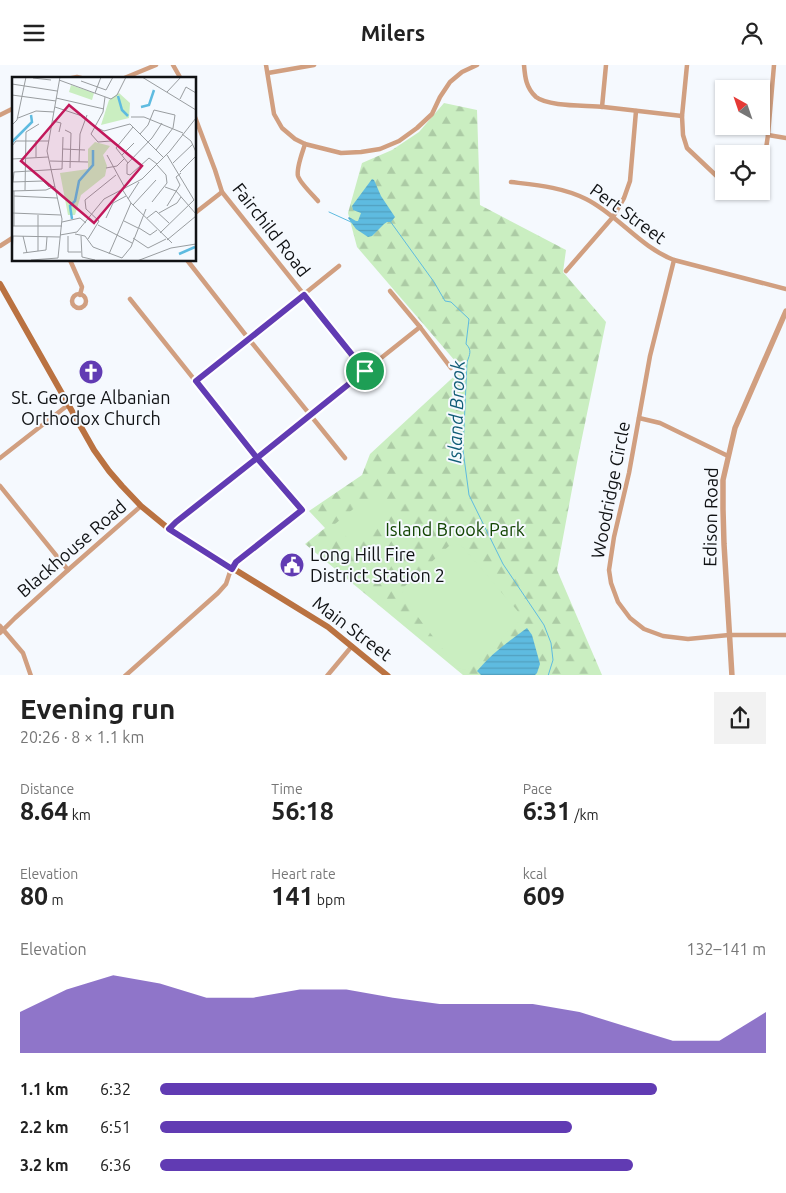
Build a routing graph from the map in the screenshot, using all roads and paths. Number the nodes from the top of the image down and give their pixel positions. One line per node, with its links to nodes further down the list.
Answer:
1 (156, 65): 11 (street)
2 (173, 65): 12 (street)
3 (266, 65): 10 (street)
4 (314, 65): 10 (street)
5 (477, 65): 22 (street)
6 (524, 65): 13 (street)
7 (606, 65): 13 (street)
8 (687, 65): 18 (street)
9 (774, 65): 16 (street)
10 (268, 73): 22 (street)
11 (127, 77)
12 (180, 77)
13 (602, 107): 15 (street)
14 (12, 108): 17 (street)
15 (636, 111): 18 (street); 29 (street)
16 (770, 112)
17 (0, 115)
18 (682, 116): 24 (street)
19 (196, 124): 26 (street, Fairchild Road)
20 (768, 135): 21 (street); 23 (street)
21 (786, 138)
22 (305, 144): 27 (street)
23 (767, 145)
24 (715, 174)
25 (510, 182): 29 (street, Pert Street)
26 (222, 193): 28 (street); 41 (street, Fairchild Road)
27 (318, 201)
28 (196, 212)
29 (613, 217): 32 (street, Pert Street); 36 (street)
30 (12, 238): 31 (street)
31 (0, 246)
32 (674, 260): 38 (street, Pert Street); 51 (street, Woodridge Circle)
33 (70, 261): 40 (street)
34 (188, 261): 45 (street)
35 (339, 265): 41 (street)
36 (566, 271)
37 (0, 284): 49 (main road, Main Street)
38 (786, 289)
39 (390, 291): 44 (street)
40 (80, 295)
41 (304, 295): 45 (street); 47 (street, Fairchild Road)
42 (130, 299): 48 (street)
43 (785, 314): 52 (street, Edison Road)
44 (420, 327): 46 (street); 47 (street)
45 (248, 339): 48 (street); 50 (street)
46 (451, 369)
47 (365, 371): 50 (street)
48 (196, 381): 54 (street)
49 (68, 405): 53 (street); 57 (main road, Main Street)
50 (311, 415): 54 (street); 55 (street)
51 (639, 418): 52 (street); 62 (street, Woodridge Circle)
52 (728, 456): 62 (street, Edison Road)
53 (0, 458)
54 (257, 458): 58 (street); 59 (street)
55 (345, 458)
56 (0, 486): 60 (street)
57 (141, 506): 58 (main road, Main Street); 60 (street, Blackhouse Road)
58 (169, 529): 59 (main road, Main Street)
59 (232, 569): 64 (main road, Main Street); 66 (street)
60 (68, 570): 61 (street, Blackhouse Road)
61 (1, 629): 65 (street)
62 (729, 635): 63 (street, Woodridge Circle); 69 (street, Edison Road)
63 (786, 635)
64 (352, 646): 67 (street); 68 (main road, Main Street)
65 (31, 675)
66 (125, 675)
67 (327, 675)
68 (388, 675)
69 (732, 675)

